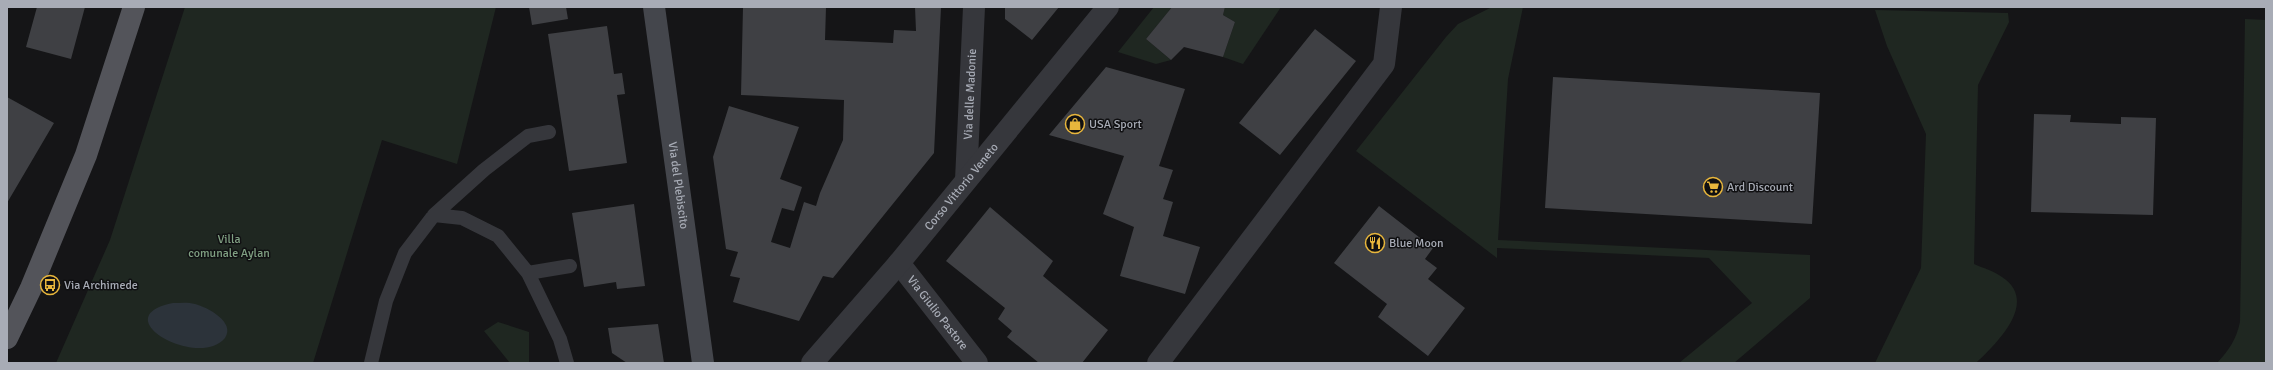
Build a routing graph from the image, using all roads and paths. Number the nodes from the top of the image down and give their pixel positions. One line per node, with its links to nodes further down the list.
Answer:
1 (134, 7): 12 (main road)
2 (654, 7): 15 (street, Via del Plebiscito)
3 (974, 7): 7 (street, Via delle Madonie)
4 (1108, 7): 7 (street, Corso Vittorio Veneto)
5 (1391, 7): 18 (street)
6 (549, 132): 8 (lane)
7 (966, 180): 9 (street, Corso Vittorio Veneto)
8 (434, 215): 11 (lane); 13 (lane)
9 (899, 263): 16 (street, Corso Vittorio Veneto); 17 (street, Via Giulio Pastore)
10 (570, 266): 11 (lane)
11 (528, 273): 14 (lane)
12 (7, 338)
13 (371, 363)
14 (567, 363)
15 (703, 363)
16 (812, 363)
17 (977, 363)
18 (1158, 363)

